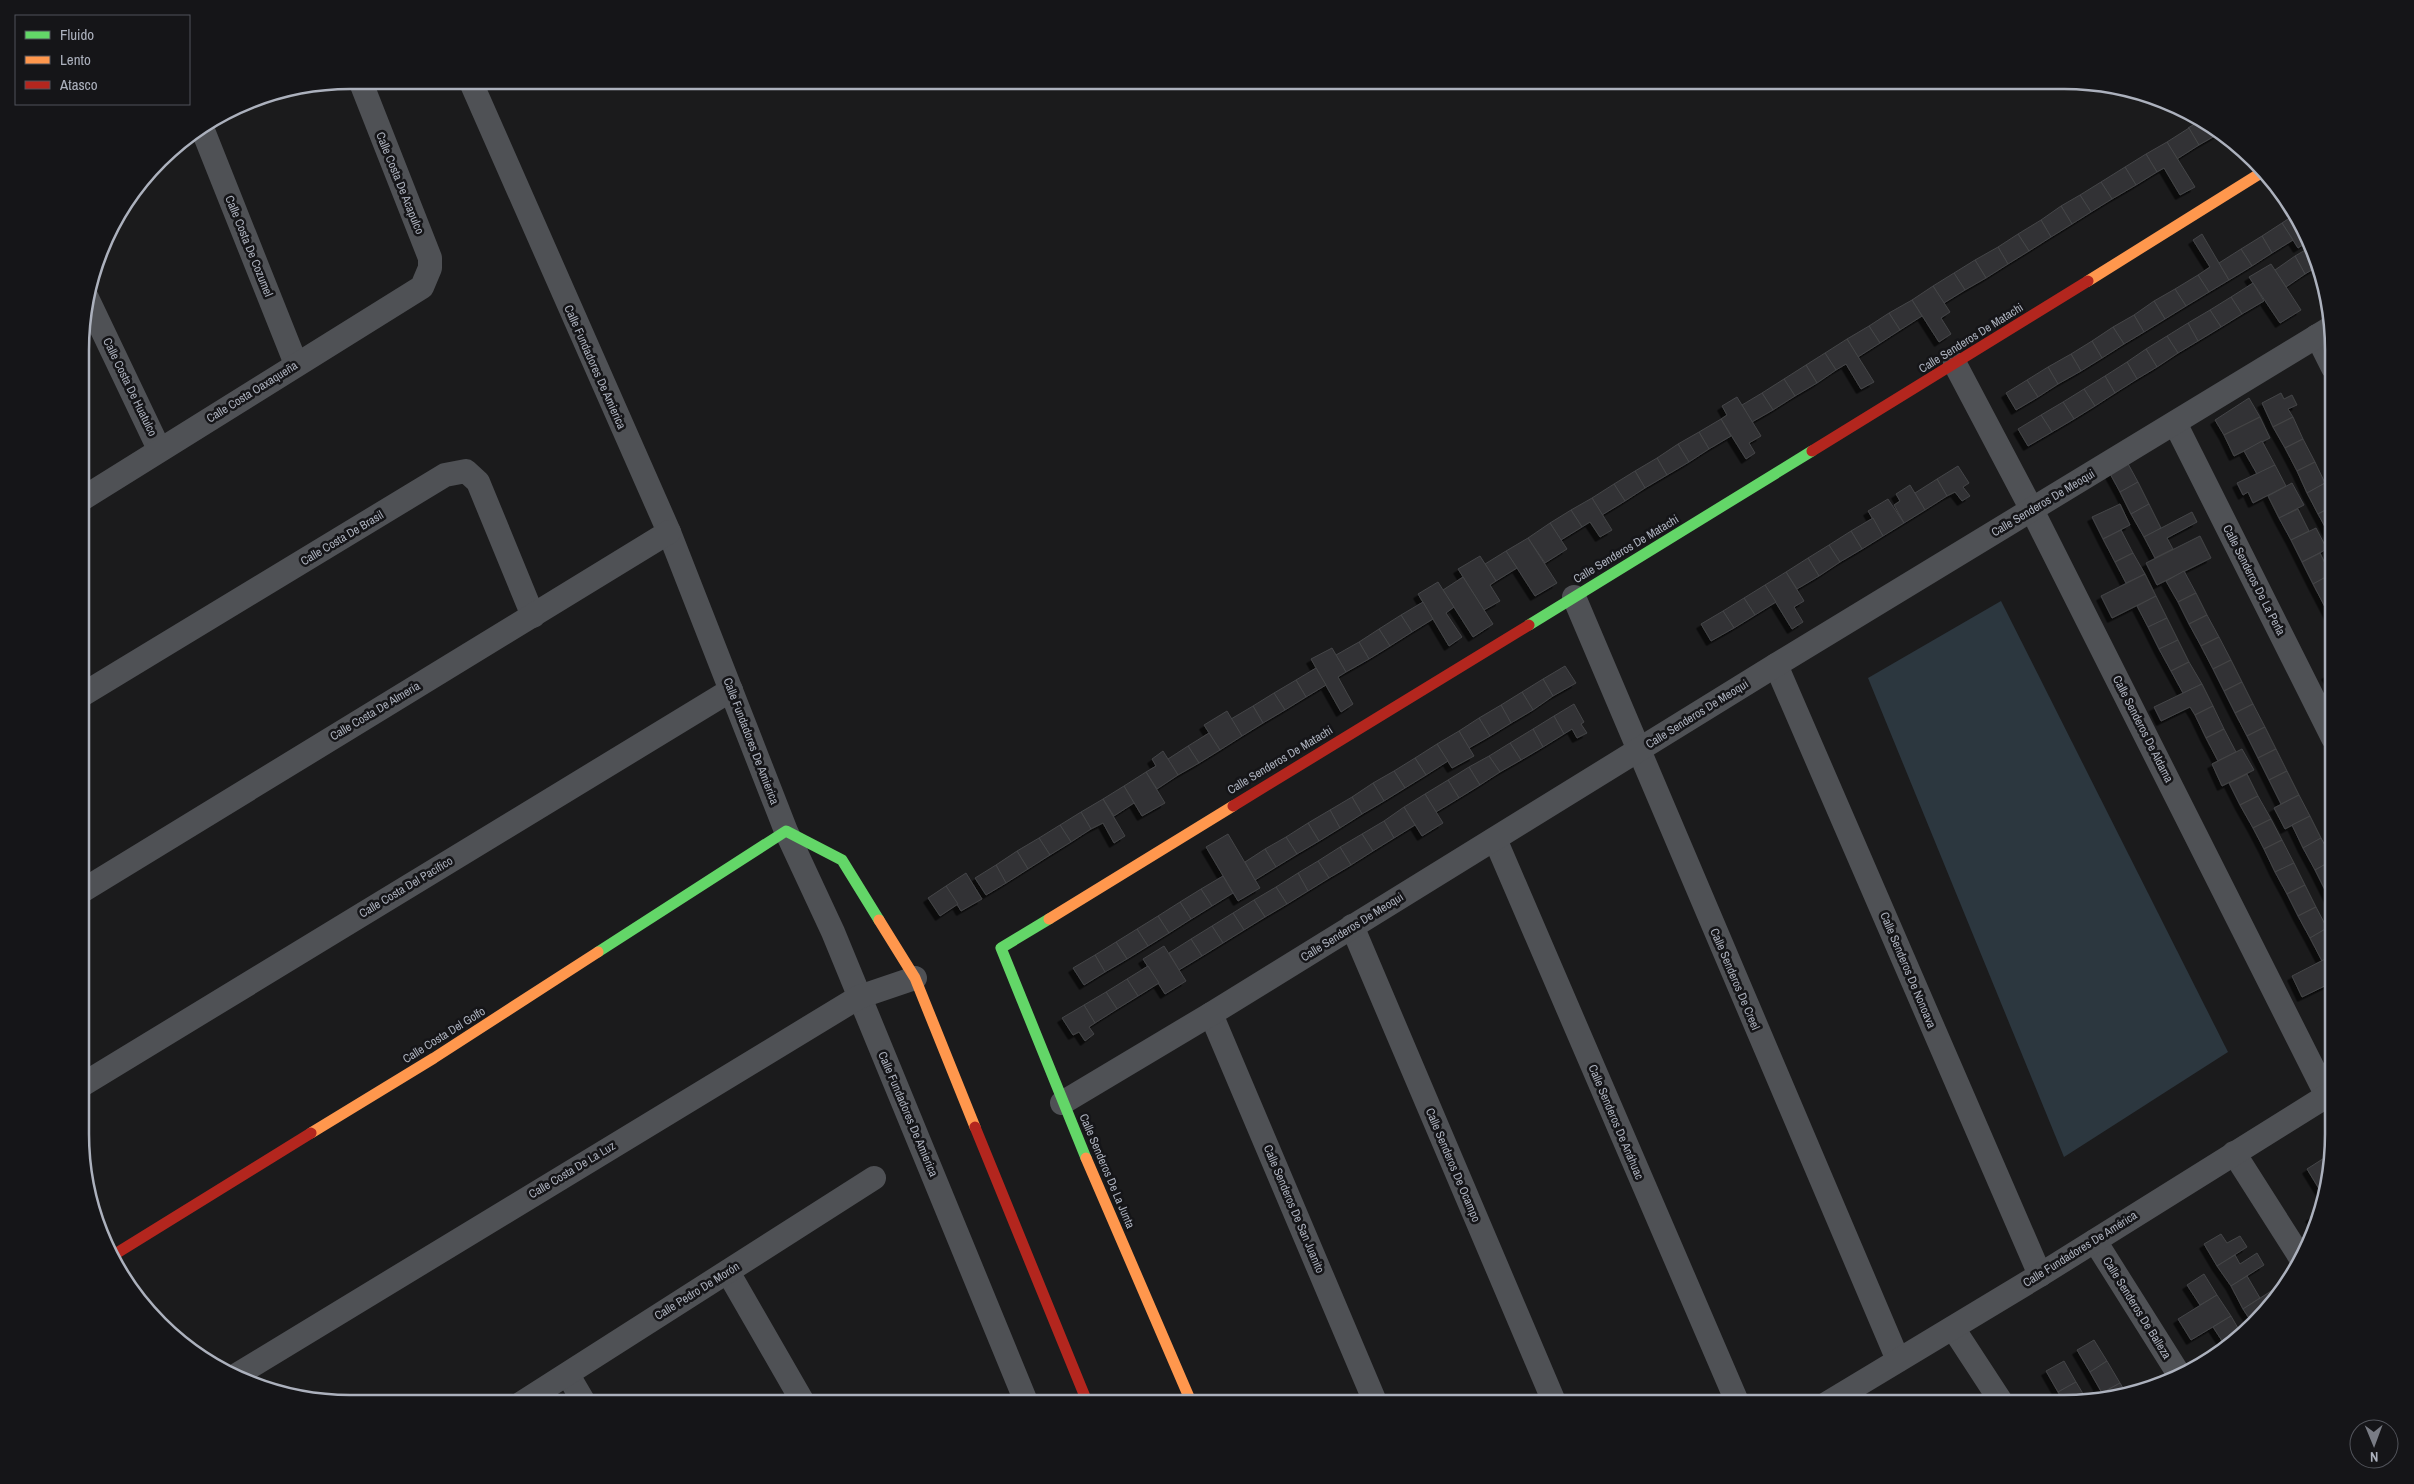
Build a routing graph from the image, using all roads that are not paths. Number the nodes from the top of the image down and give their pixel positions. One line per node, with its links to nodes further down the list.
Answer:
1 (364, 89): 5 (street, Calle Costa De Acapulco)
2 (474, 89): 14 (street, Calle Fundadores De Amierica)
3 (204, 134): 8 (street, Calle Costa De Cozumel)
4 (2258, 175): 9 (street, Calle Senderos De Matachi)
5 (422, 287): 8 (street, Calle Costa Oaxaqueña)
6 (92, 309): 11 (street, Calle Costa De Huatulco)
7 (2325, 332): 10 (street, Calle Senderos De Meoqui)
8 (296, 364): 11 (street, Calle Costa Oaxaqueña)
9 (1955, 364): 13 (street, Calle Senderos De Aldama); 15 (street, Calle Senderos De Matachi)
10 (2175, 423): 13 (street, Calle Senderos De Meoqui); 20 (street, Calle Senderos De La Perla)
11 (159, 449): 12 (street, Calle Costa Oaxaqueña)
12 (89, 494)
13 (2032, 510): 17 (street, Calle Senderos De Meoqui); 31 (street, Calle Senderos De Aldama)
14 (669, 532): 16 (street, Calle Costa De Almería); 18 (street, Calle Fundadores De Amierica)
15 (1574, 597): 21 (street, Calle Senderos De Creel); 26 (street, Calle Senderos De Matachi)
16 (533, 616): 19 (street, Calle Costa De Brasil); 24 (street, Calle Costa De Almería)
17 (1776, 665): 21 (street, Calle Senderos De Meoqui); 40 (street, Calle Senderos De Nonoava)
18 (731, 690): 22 (street, Calle Fundadores De Amierica); 30 (street, Calle Costa Del Pacífico)
19 (89, 691)
20 (2325, 722)
21 (1638, 751): 23 (street, Calle Senderos De Meoqui); 42 (street, Calle Senderos De Creel)
22 (786, 831): 27 (street); 28 (street, Calle Fundadores De Amierica); 38 (street, Calle Costa Del Golfo)
23 (1495, 839): 25 (street, Calle Senderos De Meoqui); 54 (street, Calle Senderos De Anáhuac)
24 (89, 887)
25 (1352, 926): 29 (street, Calle Senderos De Meoqui); 53 (street, Calle Senderos De Ocampo)
26 (1001, 948): 33 (street, Calle Senderos De La Junta)
27 (915, 978): 28 (street, Calle Costa De La Luz); 50 (street)
28 (859, 997): 44 (street, Calle Costa De La Luz); 49 (street, Calle Fundadores De Amierica)
29 (1212, 1014): 33 (street, Calle Senderos De Meoqui); 52 (street, Calle Senderos De San Juanito)
30 (89, 1081)
31 (2325, 1084)
32 (2325, 1097): 34 (street, Calle Fundadores De América)
33 (1062, 1103): 51 (street, Calle Senderos De La Junta)
34 (2234, 1153): 36 (street, Calle Fundadores De América); 37 (street)
35 (874, 1178): 39 (street, Calle Pedro De Morón)
36 (2095, 1241): 40 (street, Calle Fundadores De América); 43 (street, Calle Senderos De Balleza)
37 (2297, 1252)
38 (117, 1253)
39 (728, 1272): 45 (street, Calle Pedro De Morón); 48 (street)
40 (2040, 1274): 41 (street, Calle Fundadores De América)
41 (1953, 1328): 42 (street, Calle Fundadores De América); 56 (street)
42 (1898, 1360): 55 (street, Calle Fundadores De América)
43 (2176, 1370)
44 (243, 1372)
45 (568, 1375): 46 (street, Calle Pedro De Morón); 47 (street)
46 (535, 1395)
47 (580, 1395)
48 (799, 1395)
49 (1023, 1395)
50 (1084, 1395)
51 (1188, 1395)
52 (1372, 1395)
53 (1551, 1395)
54 (1734, 1395)
55 (1841, 1395)
56 (1996, 1395)

